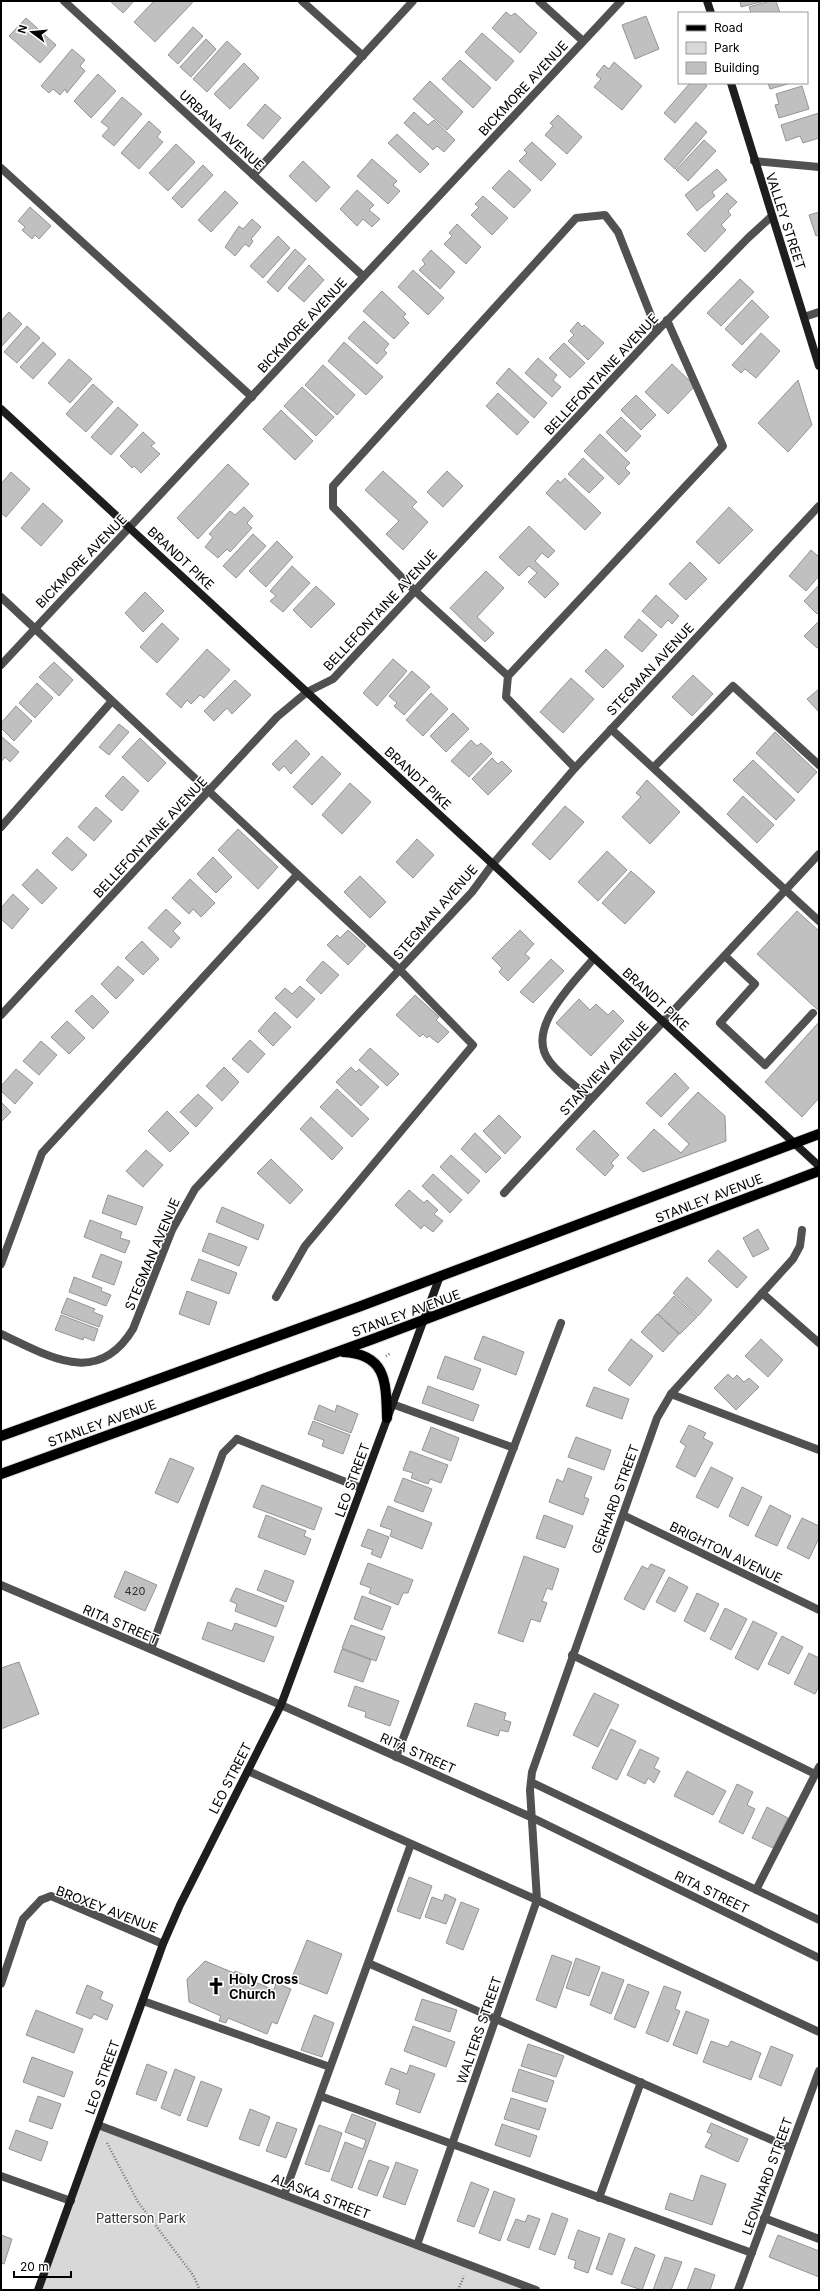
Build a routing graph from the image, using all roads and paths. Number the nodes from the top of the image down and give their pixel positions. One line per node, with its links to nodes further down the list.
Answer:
1 (64, 1): 14 (street, URBANA AVENUE)
2 (302, 1): 9 (street)
3 (413, 1): 9 (street)
4 (539, 1): 8 (street)
5 (621, 1): 8 (street, BICKMORE AVENUE)
6 (707, 1): 7 (street)
7 (710, 12)
8 (583, 41): 16 (street, BICKMORE AVENUE)
9 (363, 56): 14 (street)
10 (731, 84): 11 (street, VALLEY STREET)
11 (754, 160): 12 (street); 15 (street, VALLEY STREET)
12 (819, 167)
13 (1, 168): 22 (street)
14 (253, 175): 16 (street, URBANA AVENUE)
15 (772, 216): 18 (street, VALLEY STREET); 19 (street, BELLEFONTAINE AVENUE)
16 (364, 276): 22 (street, BICKMORE AVENUE)
17 (819, 312): 18 (street)
18 (804, 316): 21 (street, VALLEY STREET)
19 (667, 320): 20 (street, BELLEFONTAINE AVENUE); 30 (street)
20 (657, 331): 26 (street, BELLEFONTAINE AVENUE); 26 (street)
21 (819, 366)
22 (252, 397): 25 (street, BICKMORE AVENUE)
23 (1, 409): 25 (street, BRANDT PIKE)
24 (819, 506): 33 (street, STEGMAN AVENUE)
25 (130, 528): 28 (street, BICKMORE AVENUE); 31 (street, BRANDT PIKE)
26 (415, 591): 30 (street); 31 (street, BELLEFONTAINE AVENUE)
27 (1, 597): 28 (street)
28 (34, 628): 29 (street, BICKMORE AVENUE); 32 (street)
29 (1, 665)
30 (508, 676): 35 (street)
31 (307, 692): 37 (street, BELLEFONTAINE AVENUE); 40 (street, BRANDT PIKE)
32 (112, 702): 37 (street); 38 (street)
33 (610, 729): 35 (street, STEGMAN AVENUE); 36 (street)
34 (819, 765): 36 (street)
35 (575, 768): 40 (street, STEGMAN AVENUE)
36 (653, 768): 42 (street)
37 (208, 792): 41 (street); 48 (street, BELLEFONTAINE AVENUE)
38 (1, 827)
39 (819, 854): 42 (street, STANVIEW AVENUE)
40 (492, 865): 45 (street, BRANDT PIKE); 46 (street, STEGMAN AVENUE)
41 (297, 875): 46 (street); 57 (street)
42 (786, 890): 43 (street); 44 (street, STANVIEW AVENUE)
43 (819, 921)
44 (725, 956): 47 (street); 49 (street, STANVIEW AVENUE)
45 (594, 958): 49 (street, BRANDT PIKE); 50 (street)
46 (400, 970): 60 (street); 63 (street, STEGMAN AVENUE)
47 (813, 1012)
48 (1, 1016)
49 (663, 1022): 50 (street, STANVIEW AVENUE); 52 (street, BRANDT PIKE)
50 (591, 1099): 55 (street, STANVIEW AVENUE)
51 (819, 1134): 52 (main road, STANLEY AVENUE)
52 (793, 1143): 53 (street, BRANDT PIKE); 58 (main road, STANLEY AVENUE)
53 (819, 1166)
54 (819, 1171): 61 (main road, STANLEY AVENUE)
55 (504, 1193)
56 (802, 1230): 59 (street, GERHARD STREET)
57 (1, 1264)
58 (440, 1276): 61 (street, LEO STREET); 69 (main road, STANLEY AVENUE)
59 (762, 1293): 64 (street); 66 (street, GERHARD STREET)
60 (276, 1297)
61 (424, 1320): 65 (main road, STANLEY AVENUE); 67 (street, LEO STREET)
62 (561, 1323): 70 (street)
63 (1, 1334)
64 (819, 1343)
65 (337, 1352): 68 (main road); 72 (main road, STANLEY AVENUE)
66 (671, 1394): 71 (street); 74 (street, GERHARD STREET)
67 (392, 1404): 68 (street, LEO STREET); 70 (street)
68 (387, 1418): 73 (street, LEO STREET)
69 (1, 1436)
70 (514, 1448): 80 (street)
71 (819, 1450)
72 (1, 1474)
73 (362, 1488): 77 (street); 79 (street, LEO STREET)
74 (623, 1515): 76 (street, BRIGHTON AVENUE); 78 (street, GERHARD STREET)
75 (1, 1585): 77 (street, RITA STREET)
76 (819, 1610)
77 (151, 1649): 79 (street, RITA STREET)
78 (572, 1655): 81 (street); 83 (street, GERHARD STREET)
79 (281, 1705): 80 (street, RITA STREET); 82 (street, LEO STREET)
80 (396, 1757): 84 (street, RITA STREET)
81 (817, 1770): 86 (street)
82 (248, 1772): 85 (street); 89 (street, LEO STREET)
83 (531, 1782): 84 (street, GERHARD STREET); 86 (street)
84 (533, 1818): 87 (street, WALTERS STREET); 90 (street, RITA STREET)
85 (411, 1844): 87 (street); 91 (street)
86 (756, 1890): 88 (street)
87 (537, 1900): 94 (street, WALTERS STREET); 95 (street)
88 (819, 1920)
89 (163, 1944): 92 (street, BROXEY AVENUE); 93 (street, LEO STREET)
90 (819, 1958)
91 (368, 1963): 94 (street); 96 (street)
92 (1, 1984)
93 (143, 2000): 96 (street); 100 (street, LEO STREET)
94 (495, 2019): 98 (street); 101 (street, WALTERS STREET)
95 (819, 2032)
96 (330, 2067): 99 (street)
97 (819, 2071): 102 (street, LEONHARD STREET)
98 (641, 2082): 102 (street); 105 (street)
99 (320, 2096): 101 (street); 104 (street)
100 (98, 2125): 104 (street, ALASKA STREET); 106 (street, LEO STREET); 112 (path)
101 (452, 2145): 105 (street); 109 (street, WALTERS STREET)
102 (790, 2148): 107 (street, LEONHARD STREET)
103 (1, 2176): 106 (street)
104 (284, 2195): 109 (street, ALASKA STREET)
105 (599, 2198): 110 (street)
106 (70, 2201): 111 (street, LEO STREET)
107 (764, 2218): 108 (street); 110 (street, LEONHARD STREET)
108 (819, 2239)
109 (417, 2245): 113 (street, ALASKA STREET)
110 (752, 2253): 114 (street, LEONHARD STREET)
111 (38, 2290)
112 (200, 2290)
113 (536, 2290)
114 (738, 2290)

